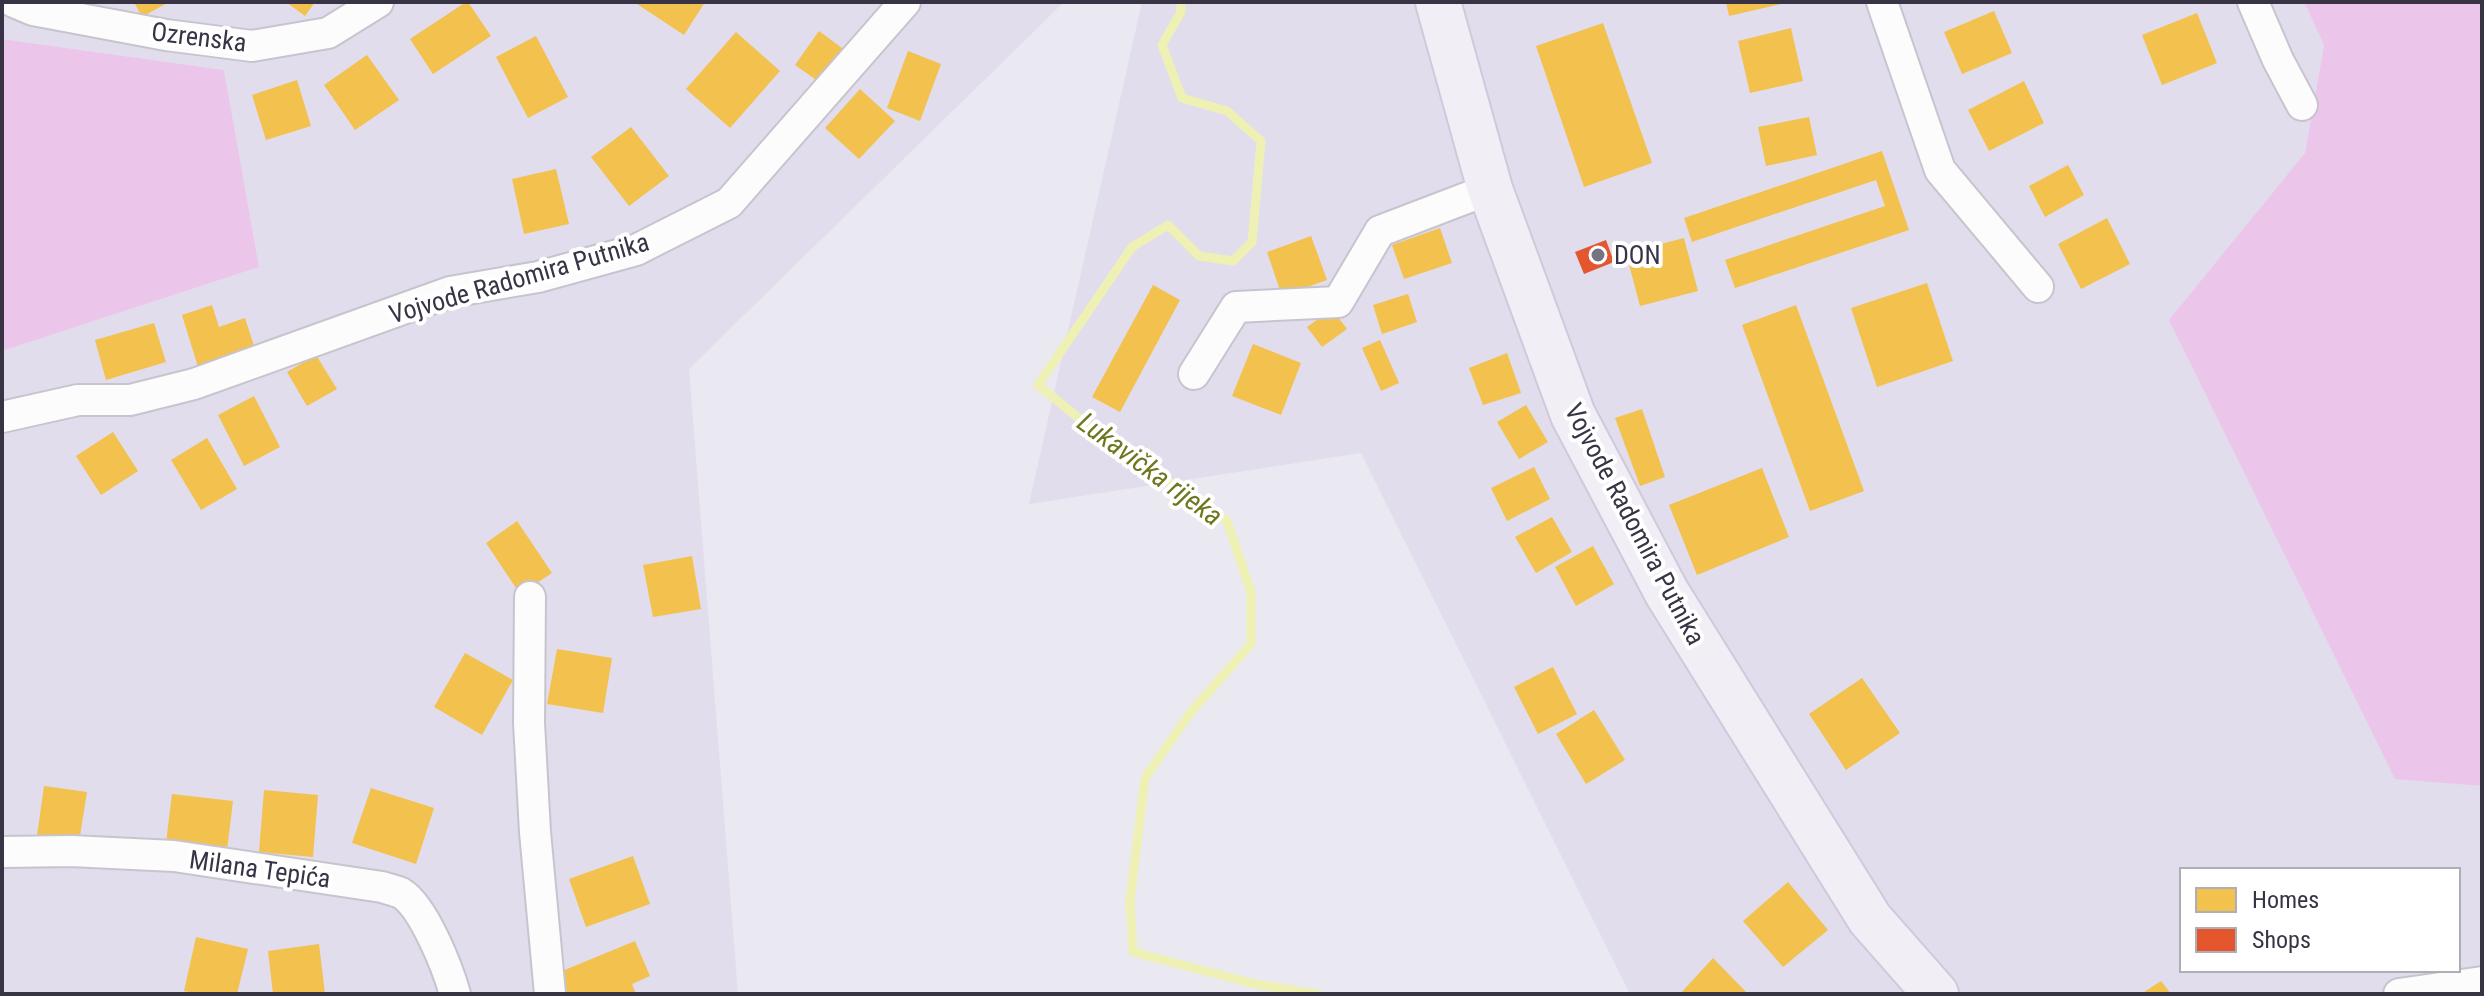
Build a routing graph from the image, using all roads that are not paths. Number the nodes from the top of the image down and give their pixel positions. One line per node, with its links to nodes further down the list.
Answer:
1 (14, 2): 2 (street, Ozrenska)
2 (378, 2)
3 (905, 2): 11 (street, Vojvode Radomira Putnika)
4 (1438, 2): 8 (main road, Vojvode Radomira Putnika)
5 (1882, 2): 9 (street)
6 (2253, 2): 7 (street)
7 (2302, 105)
8 (1490, 189): 10 (street); 17 (main road, Vojvode Radomira Putnika)
9 (2038, 287)
10 (1194, 374)
11 (2, 417)
12 (530, 597): 16 (street)
13 (2, 852): 15 (street, Milana Tepića)
14 (2482, 982): 18 (street)
15 (455, 994)
16 (550, 994)
17 (1936, 994)
18 (2399, 994)

